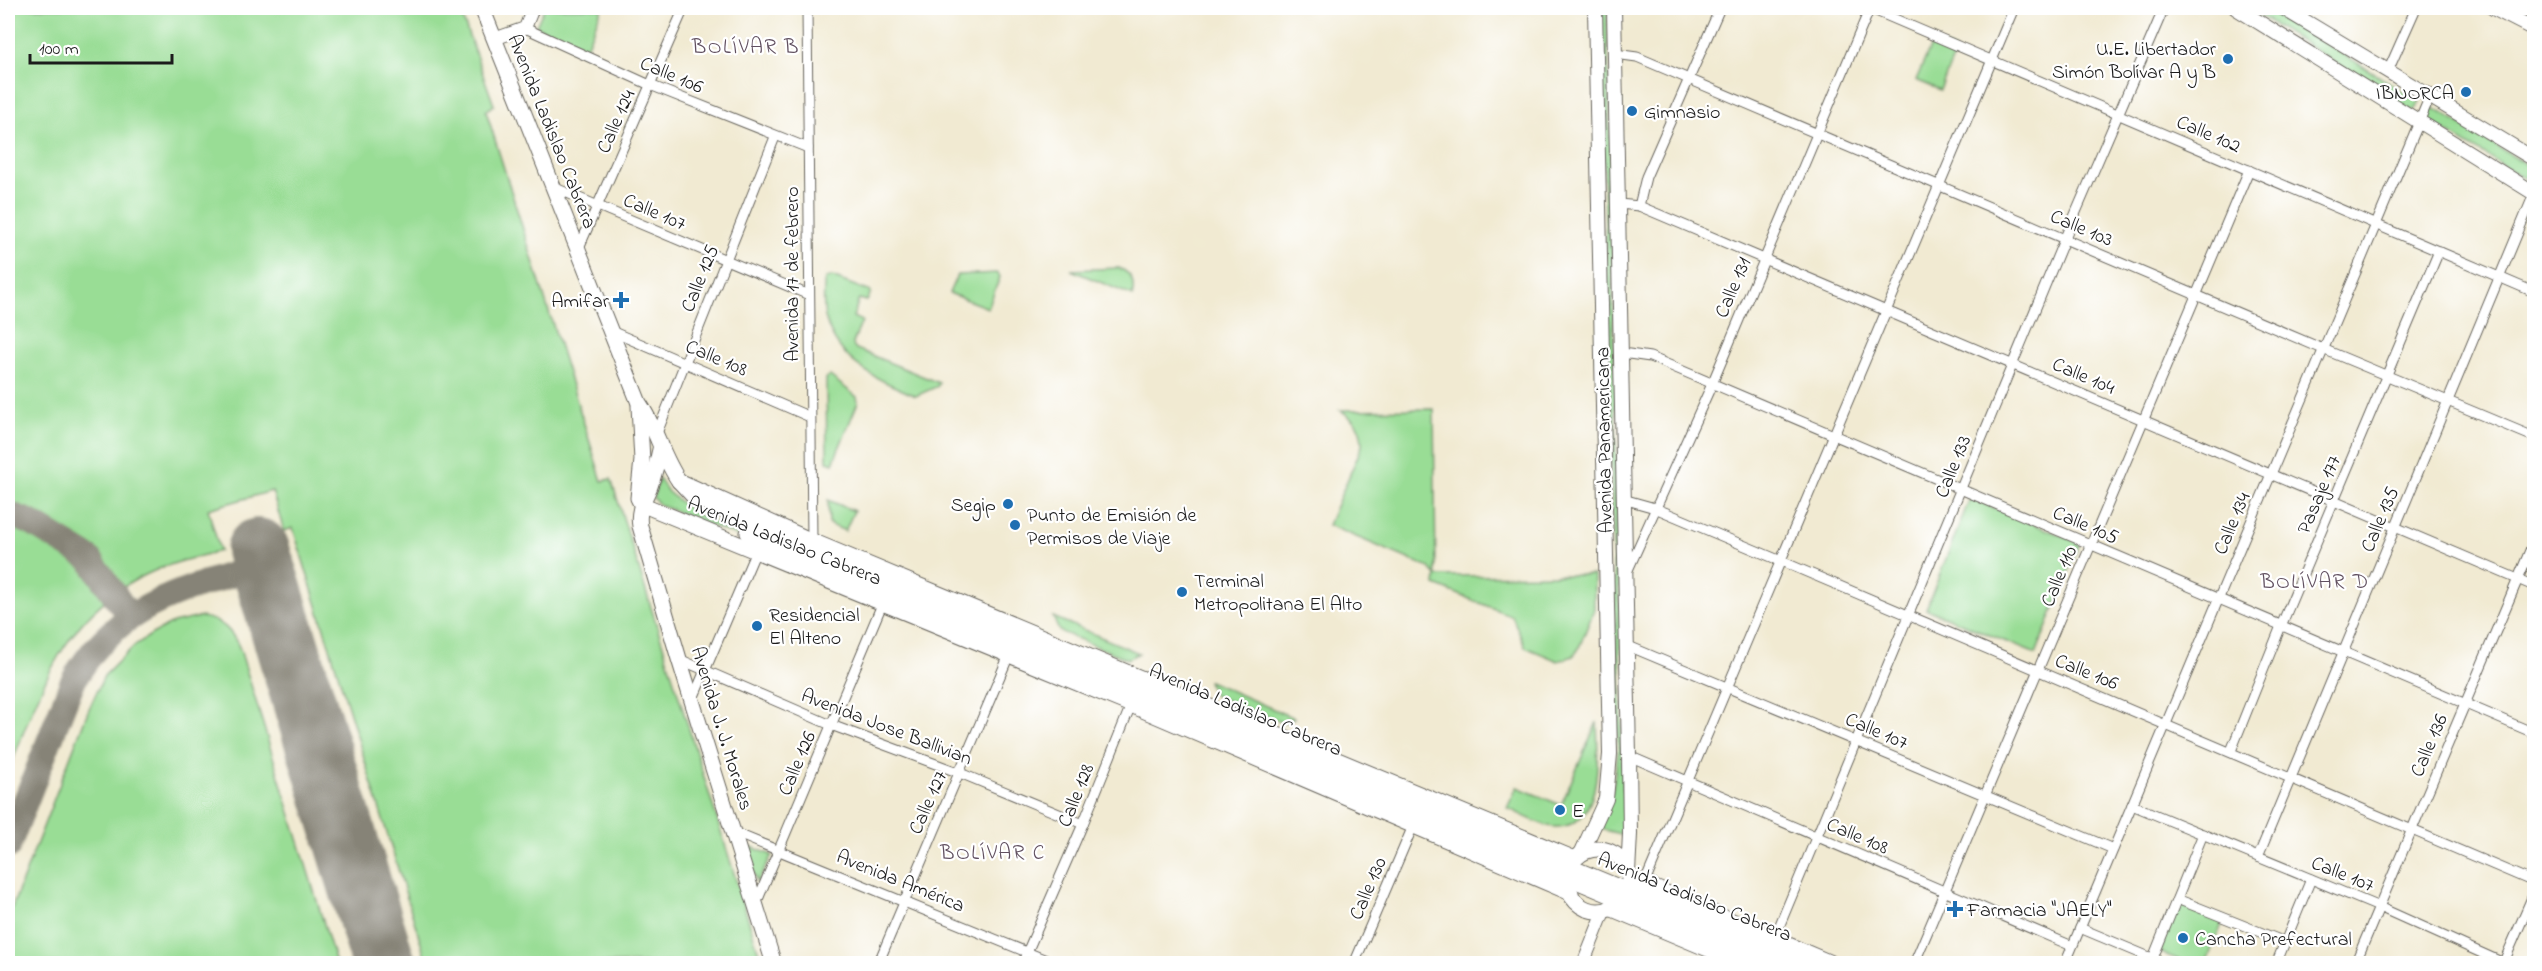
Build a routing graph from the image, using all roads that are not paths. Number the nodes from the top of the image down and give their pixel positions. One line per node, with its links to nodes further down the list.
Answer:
1 (482, 8): 17 (main road, Avenida Ladislao Cabrera)
2 (533, 8): 15 (street)
3 (684, 8): 22 (street, Calle 124)
4 (807, 8): 28 (street, Avenida 17 de febrero)
5 (1595, 8): 84 (main road, Avenida Panamericana)
6 (1614, 8): 18 (main road, Avenida Panamericana)
7 (1720, 8): 21 (street)
8 (1870, 8): 19 (street, Calle 102); 26 (street, Calle 131)
9 (2014, 8): 19 (street)
10 (2164, 8): 24 (street, Calle 133)
11 (2236, 8): 25 (main road)
12 (2283, 8): 20 (main road)
13 (2416, 8): 20 (street)
14 (2493, 8): 16 (main road)
15 (525, 28): 17 (street); 22 (street, Calle 106)
16 (2535, 29)
17 (494, 39): 32 (main road, Avenida Ladislao Cabrera)
18 (1615, 54): 21 (street, Calle 103); 34 (main road, Avenida Panamericana)
19 (1992, 60): 24 (street, Calle 102); 31 (street)
20 (2388, 71): 23 (main road)
21 (1688, 78): 26 (street, Calle 103); 36 (street)
22 (650, 85): 27 (street, Calle 106); 35 (street, Calle 124)
23 (2430, 96): 25 (street, Calle 134); 29 (main road)
24 (2118, 114): 30 (street, Calle 102); 38 (street, Calle 133)
25 (2419, 121): 33 (main road); 37 (street, Calle 134)
26 (1818, 133): 31 (street, Calle 103); 42 (street, Calle 131)
27 (775, 137): 28 (street, Calle 106); 41 (street, Calle 125)
28 (808, 148): 45 (street, Avenida 17 de febrero)
29 (2535, 159)
30 (2249, 170): 37 (street, Calle 102); 46 (street, Calle 110)
31 (1939, 185): 38 (street, Calle 103); 47 (street)
32 (553, 187): 35 (street, Calle 107); 39 (main road, Avenida Ladislao Cabrera)
33 (2535, 194): 43 (street, Calle 135)
34 (1619, 204): 36 (street, Calle 104); 50 (main road, Avenida Panamericana)
35 (597, 206): 39 (street, Calle 124); 41 (street, Calle 107)
36 (1639, 206): 42 (street, Calle 104)
37 (2376, 224): 40 (street, Calle 102); 49 (street, Calle 134)
38 (2064, 240): 46 (street, Calle 103); 52 (street, Calle 133)
39 (578, 250): 48 (main road, Avenida Ladislao Cabrera)
40 (2439, 251): 43 (street, Calle 102); 53 (street, Pasaje 177)
41 (725, 260): 45 (street, Calle 107); 51 (street, Calle 125)
42 (1765, 261): 47 (street, Calle 104); 54 (street, Calle 131)
43 (2500, 277): 44 (street, Calle 102); 55 (street, Calle 135)
44 (2535, 292)
45 (809, 295): 57 (street, Avenida 17 de febrero)
46 (2196, 295): 49 (street, Calle 103); 58 (street, Calle 110)
47 (1886, 310): 52 (street, Calle 104); 59 (street)
48 (610, 330): 51 (street, Calle 108); 56 (main road, Avenida Ladislao Cabrera)
49 (2323, 350): 53 (street, Calle 103); 62 (street, Calle 134)
50 (1622, 353): 54 (street, Calle 105); 65 (main road, Avenida Panamericana)
51 (684, 362): 57 (street, Calle 108); 61 (street, Calle 125)
52 (2013, 365): 58 (street, Calle 104); 64 (street, Calle 133)
53 (2388, 375): 55 (street, Calle 103); 66 (street, Pasaje 177)
54 (1712, 384): 59 (street, Calle 105); 68 (street, Calle 131)
55 (2448, 401): 60 (street, Calle 103); 70 (street, Calle 135)
56 (639, 403): 61 (main road, Avenida Ladislao Cabrera); 67 (main road, Avenida Ladislao Cabrera)
57 (810, 417): 71 (street, Avenida 17 de febrero)
58 (2143, 420): 62 (street, Calle 104); 73 (street, Calle 110)
59 (1833, 436): 64 (street, Calle 105); 75 (street)
60 (2535, 436)
61 (659, 439): 63 (main road, Avenida Ladislao Cabrera); 67 (main road)
62 (2271, 474): 66 (street, Calle 104); 82 (street, Calle 134)
63 (680, 481): 69 (main road, Avenida Ladislao Cabrera); 71 (main road, Avenida Ladislao Cabrera)
64 (1961, 490): 73 (street, Calle 105); 83 (street, Calle 133)
65 (1623, 499): 68 (street, Calle 106); 78 (main road, Avenida Panamericana)
66 (2335, 500): 70 (street, Calle 104); 86 (street, Pasaje 177)
67 (641, 504): 74 (main road, Avenida Ladislao Cabrera); 90 (main road, Avenida J. J. Morales)
68 (1655, 508): 75 (street, Calle 106); 78 (street, Calle 131)
69 (707, 510): 77 (main road, Avenida Ladislao Cabrera); 117 (main road, Avenida Ladislao Cabrera)
70 (2396, 527): 79 (street, Calle 104); 88 (street, Calle 135)
71 (812, 541): 117 (main road, Avenida Ladislao Cabrera)
72 (2535, 541): 79 (street, Calle 136)
73 (2091, 545): 82 (street, Calle 105); 91 (street, Calle 110)
74 (756, 551): 76 (main road, Avenida Ladislao Cabrera); 92 (street)
75 (1781, 561): 83 (street, Calle 106); 93 (street)
76 (823, 578): 77 (main road); 81 (main road, Avenida Ladislao Cabrera)
77 (852, 578): 81 (main road); 117 (main road, Avenida Ladislao Cabrera)
78 (1624, 579): 85 (main road, Avenida Panamericana)
79 (2518, 579): 80 (street, Calle 104); 95 (street, Calle 136)
80 (2535, 586)
81 (876, 599): 89 (main road, Avenida Ladislao Cabrera); 98 (street, Calle 126)
82 (2218, 599): 86 (street, Calle 105); 97 (street, Calle 134)
83 (1909, 616): 91 (street, Calle 106); 100 (street, Calle 133)
84 (1608, 619): 85 (main road); 117 (main road, Avenida Panamericana)
85 (1625, 619): 87 (main road, Avenida Panamericana)
86 (2281, 626): 88 (street, Calle 105); 101 (street, Pasaje 177)
87 (1626, 645): 93 (street, Calle 107); 102 (main road, Avenida Panamericana)
88 (2343, 652): 95 (street, Calle 105); 104 (street, Calle 135)
89 (1008, 655): 96 (main road, Avenida Ladislao Cabrera); 103 (street, Calle 127)
90 (679, 659): 92 (street, Avenida Jose Ballivian); 94 (main road, Avenida J. J. Morales)
91 (2038, 670): 97 (street, Calle 106); 106 (street, Calle 110)
92 (705, 671): 94 (street); 98 (street, Avenida Jose Ballivian)
93 (1727, 687): 100 (street, Calle 107); 105 (street)
94 (692, 701): 111 (main road, Avenida J. J. Morales)
95 (2465, 704): 99 (street, Calle 105); 110 (street, Calle 136)
96 (1131, 705): 108 (street, Calle 128); 109 (main road, Avenida Ladislao Cabrera)
97 (2166, 723): 101 (street, Calle 106); 107 (street, Calle 134)
98 (831, 725): 103 (street, Avenida Jose Ballivian); 115 (street, Calle 126)
99 (2535, 733)
100 (1856, 742): 106 (street, Calle 107); 113 (street, Calle 133)
101 (2230, 752): 104 (street, Calle 106)
102 (1629, 756): 105 (street, Calle 108); 122 (main road, Avenida Panamericana)
103 (960, 772): 108 (street, Avenida Jose Ballivian); 124 (street, Calle 127)
104 (2291, 778): 110 (street, Calle 106); 116 (street, Calle 135)
105 (1688, 781): 113 (street, Calle 108); 122 (street)
106 (1985, 795): 114 (street, Calle 107); 120 (street, Calle 110)
107 (2132, 805): 112 (street, Calle 107); 114 (street, Calle 134)
108 (1083, 824): 131 (street, Calle 128)
109 (1413, 826): 117 (main road, Avenida Ladislao Cabrera); 137 (street, Calle 130)
110 (2412, 829): 119 (street, Calle 106); 126 (street, Calle 136)
111 (732, 832): 115 (street, Avenida América); 125 (main road, Avenida J. J. Morales)
112 (2203, 834): 116 (street, Calle 107); 123 (street)
113 (1817, 837): 120 (street, Calle 108); 128 (street, Calle 133)
114 (2113, 849): 127 (street, Calle 134)
115 (779, 851): 124 (street, Avenida América); 125 (street, Calle 126)
116 (2258, 857): 118 (street, Calle 107)
117 (1573, 870): 122 (main road, Avenida Ladislao Cabrera); 122 (main road); 122 (main road)
118 (2311, 879): 126 (street, Calle 107); 129 (street)
119 (2535, 882)
120 (1944, 891): 130 (street, Calle 108); 143 (street, Calle 110)
121 (2535, 893): 148 (street)
122 (1627, 896): 128 (main road, Avenida Ladislao Cabrera); 138 (street); 139 (main road, Avenida Ladislao Cabrera); 140 (main road, Avenida Ladislao Cabrera); 141 (main road, Avenida Ladislao Cabrera)
123 (2177, 899): 129 (street); 132 (street)
124 (904, 900): 131 (street, Avenida América); 134 (street, Calle 127)
125 (756, 904): 133 (main road, Avenida J. J. Morales)
126 (2379, 907): 147 (street, Calle 136); 148 (street, Calle 107)
127 (2080, 928): 130 (street, Calle 134); 132 (street)
128 (1774, 939): 142 (main road, Avenida Ladislao Cabrera)
129 (2285, 942): 146 (street)
130 (2072, 946): 144 (street, Calle 134)
131 (1027, 952): 135 (street, Calle 128); 136 (street, Avenida América)
132 (2153, 958): 145 (street)
133 (774, 963)
134 (878, 963)
135 (1022, 963)
136 (1056, 963)
137 (1354, 963)
138 (1583, 963)
139 (1744, 963)
140 (1774, 963)
141 (1804, 963)
142 (1833, 963)
143 (1914, 963)
144 (2065, 963)
145 (2166, 963)
146 (2276, 963)
147 (2355, 963)
148 (2504, 963)

